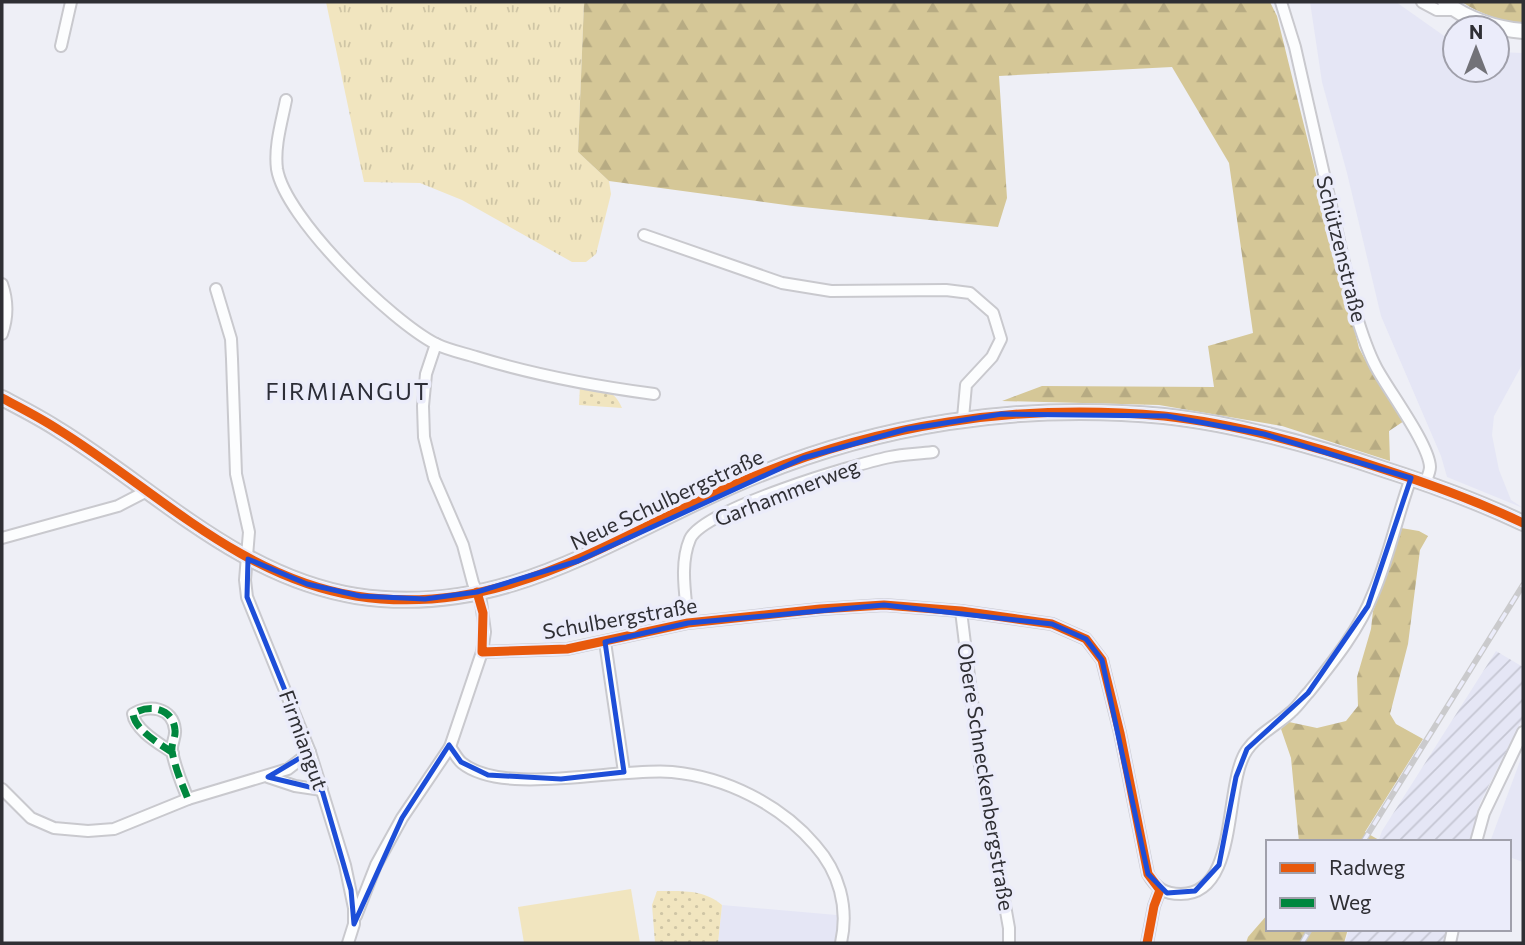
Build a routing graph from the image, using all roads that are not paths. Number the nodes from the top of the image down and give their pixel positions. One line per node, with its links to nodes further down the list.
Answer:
1 (71, 2): 6 (street)
2 (1281, 2): 17 (street, Schützenstraße)
3 (1422, 2): 4 (street)
4 (1450, 6): 5 (street)
5 (1523, 31)
6 (61, 46)
7 (286, 100): 12 (street)
8 (643, 235): 15 (street)
9 (2, 284): 11 (street)
10 (216, 289): 21 (street)
11 (2, 334)
12 (436, 344): 13 (street); 22 (street)
13 (654, 394)
14 (2, 398): 18 (street)
15 (963, 418): 17 (street, Neue Schulbergstraße); 22 (street, Neue Schulbergstraße)
16 (933, 452): 24 (street, Garhammerweg)
17 (1418, 481): 19 (street, Neue Schulbergstraße); 37 (street)
18 (147, 491): 20 (street); 21 (street)
19 (1523, 523)
20 (2, 538)
21 (248, 559): 22 (street); 30 (street, Firmiangut)
22 (477, 592): 26 (street)
23 (961, 611): 24 (street, Schulbergstraße); 37 (street, Schulbergstraße); 41 (street, Obere Schneckenbergstraße)
24 (688, 623): 25 (street, Schulbergstraße)
25 (605, 642): 26 (street, Schulbergstraße); 31 (street, Schulbergstraße)
26 (482, 652): 28 (street, Firmiangut)
27 (1523, 732): 36 (street)
28 (450, 747): 31 (street); 38 (street, Firmiangut)
29 (173, 752): 29 (street); 35 (street)
30 (310, 752): 32 (street); 34 (street, Firmiangut)
31 (624, 772): 40 (street)
32 (268, 777): 34 (street); 35 (street)
33 (2, 789): 35 (street)
34 (322, 790): 38 (street, Firmiangut)
35 (188, 799)
36 (1477, 840)
37 (1160, 890): 42 (street)
38 (354, 924): 39 (street, Firmiangut)
39 (348, 943)
40 (841, 943)
41 (1009, 943)
42 (1147, 943)

